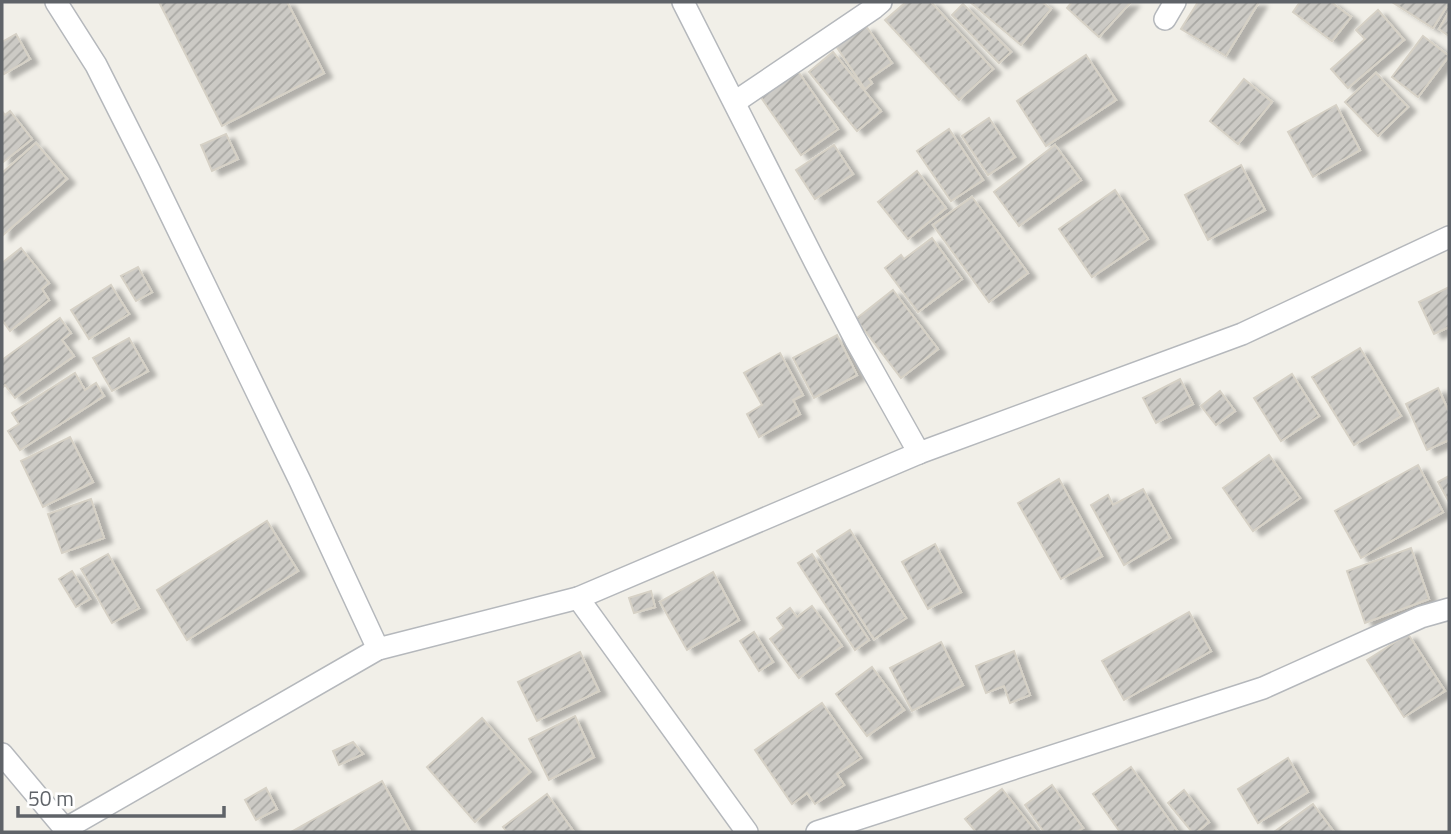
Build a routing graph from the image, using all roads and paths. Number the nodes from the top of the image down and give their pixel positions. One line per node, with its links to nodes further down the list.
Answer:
1 (57, 2): 9 (street)
2 (683, 2): 4 (street)
3 (881, 2): 4 (street)
4 (735, 102): 6 (street)
5 (1449, 237): 6 (street)
6 (919, 453): 7 (street)
7 (578, 598): 9 (street); 12 (street)
8 (1449, 609): 13 (street)
9 (379, 649): 11 (street)
10 (2, 754): 11 (street)
11 (64, 831)
12 (747, 832)
13 (817, 832)

